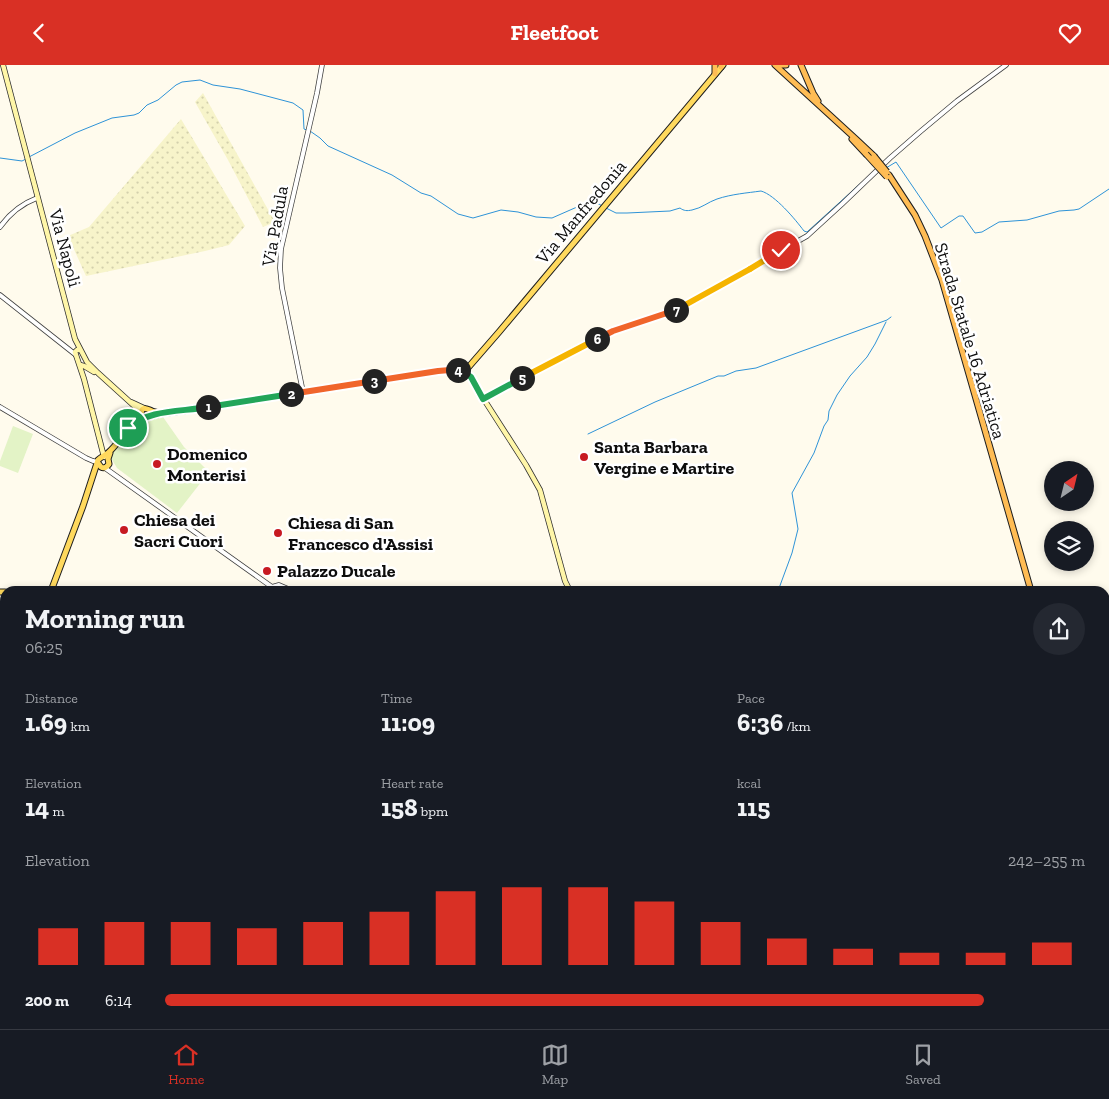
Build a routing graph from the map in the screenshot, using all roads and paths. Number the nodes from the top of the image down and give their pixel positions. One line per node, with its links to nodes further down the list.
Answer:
1 (3, 65): 12 (main road, Via Napoli)
2 (322, 65): 21 (street, Via Padula)
3 (719, 65): 18 (main road, Via Manfredonia)
4 (770, 65): 11 (highway, Strada Statale 16 Adriatica, bridge)
5 (775, 65): 10 (highway, Strada Statale 16 Adriatica)
6 (780, 65): 7 (highway)
7 (786, 65)
8 (801, 65): 10 (highway)
9 (1006, 65): 22 (street)
10 (839, 123): 11 (highway, Strada Statale 16 Adriatica, bridge)
11 (888, 176): 29 (highway, Strada Statale 16 Adriatica)
12 (38, 198): 13 (street); 15 (main road, Via Napoli)
13 (0, 227)
14 (0, 295): 15 (street)
15 (76, 352): 16 (main road, Via Napoli)
16 (84, 364): 17 (main road); 19 (main road); 20 (main road, Via Napoli)
17 (92, 371): 19 (main road); 20 (main road)
18 (465, 372): 21 (main road); 22 (main road)
19 (98, 373): 24 (main road)
20 (84, 376): 25 (main road, Via Napoli)
21 (303, 392): 24 (main road)
22 (483, 399): 28 (main road)
23 (0, 407): 25 (street)
24 (145, 413): 25 (main road)
25 (103, 462): 26 (main road); 27 (street)
26 (53, 586)
27 (267, 586)
28 (568, 586)
29 (1029, 586)

